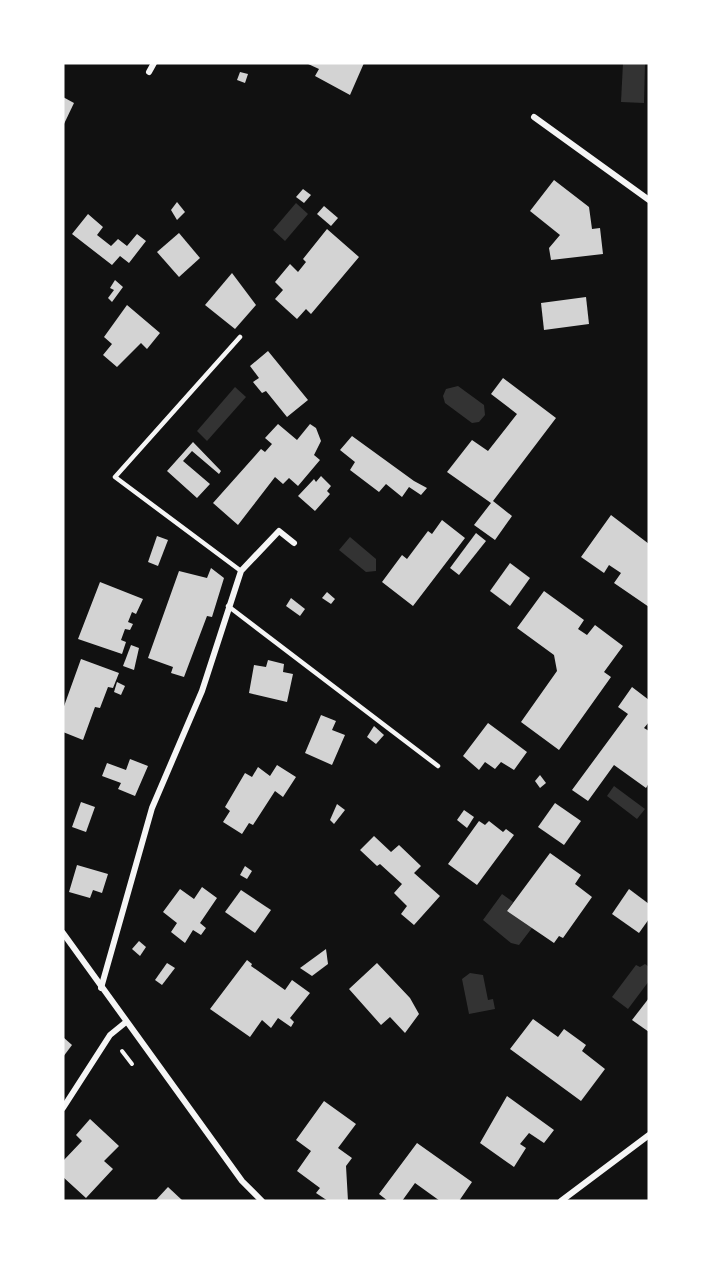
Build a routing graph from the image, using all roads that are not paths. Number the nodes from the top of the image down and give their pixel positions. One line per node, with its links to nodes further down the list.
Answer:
1 (154, 63): 2 (street)
2 (149, 72)
3 (534, 117): 4 (street)
4 (649, 200)
5 (240, 337): 7 (lane)
6 (294, 543): 7 (street)
7 (241, 571): 8 (street)
8 (228, 606): 9 (lane); 11 (street)
9 (438, 766)
10 (63, 933): 11 (street)
11 (101, 988): 12 (street)
12 (126, 1022): 13 (street); 15 (street)
13 (63, 1107)
14 (649, 1135): 16 (street)
15 (262, 1201)
16 (561, 1201)

